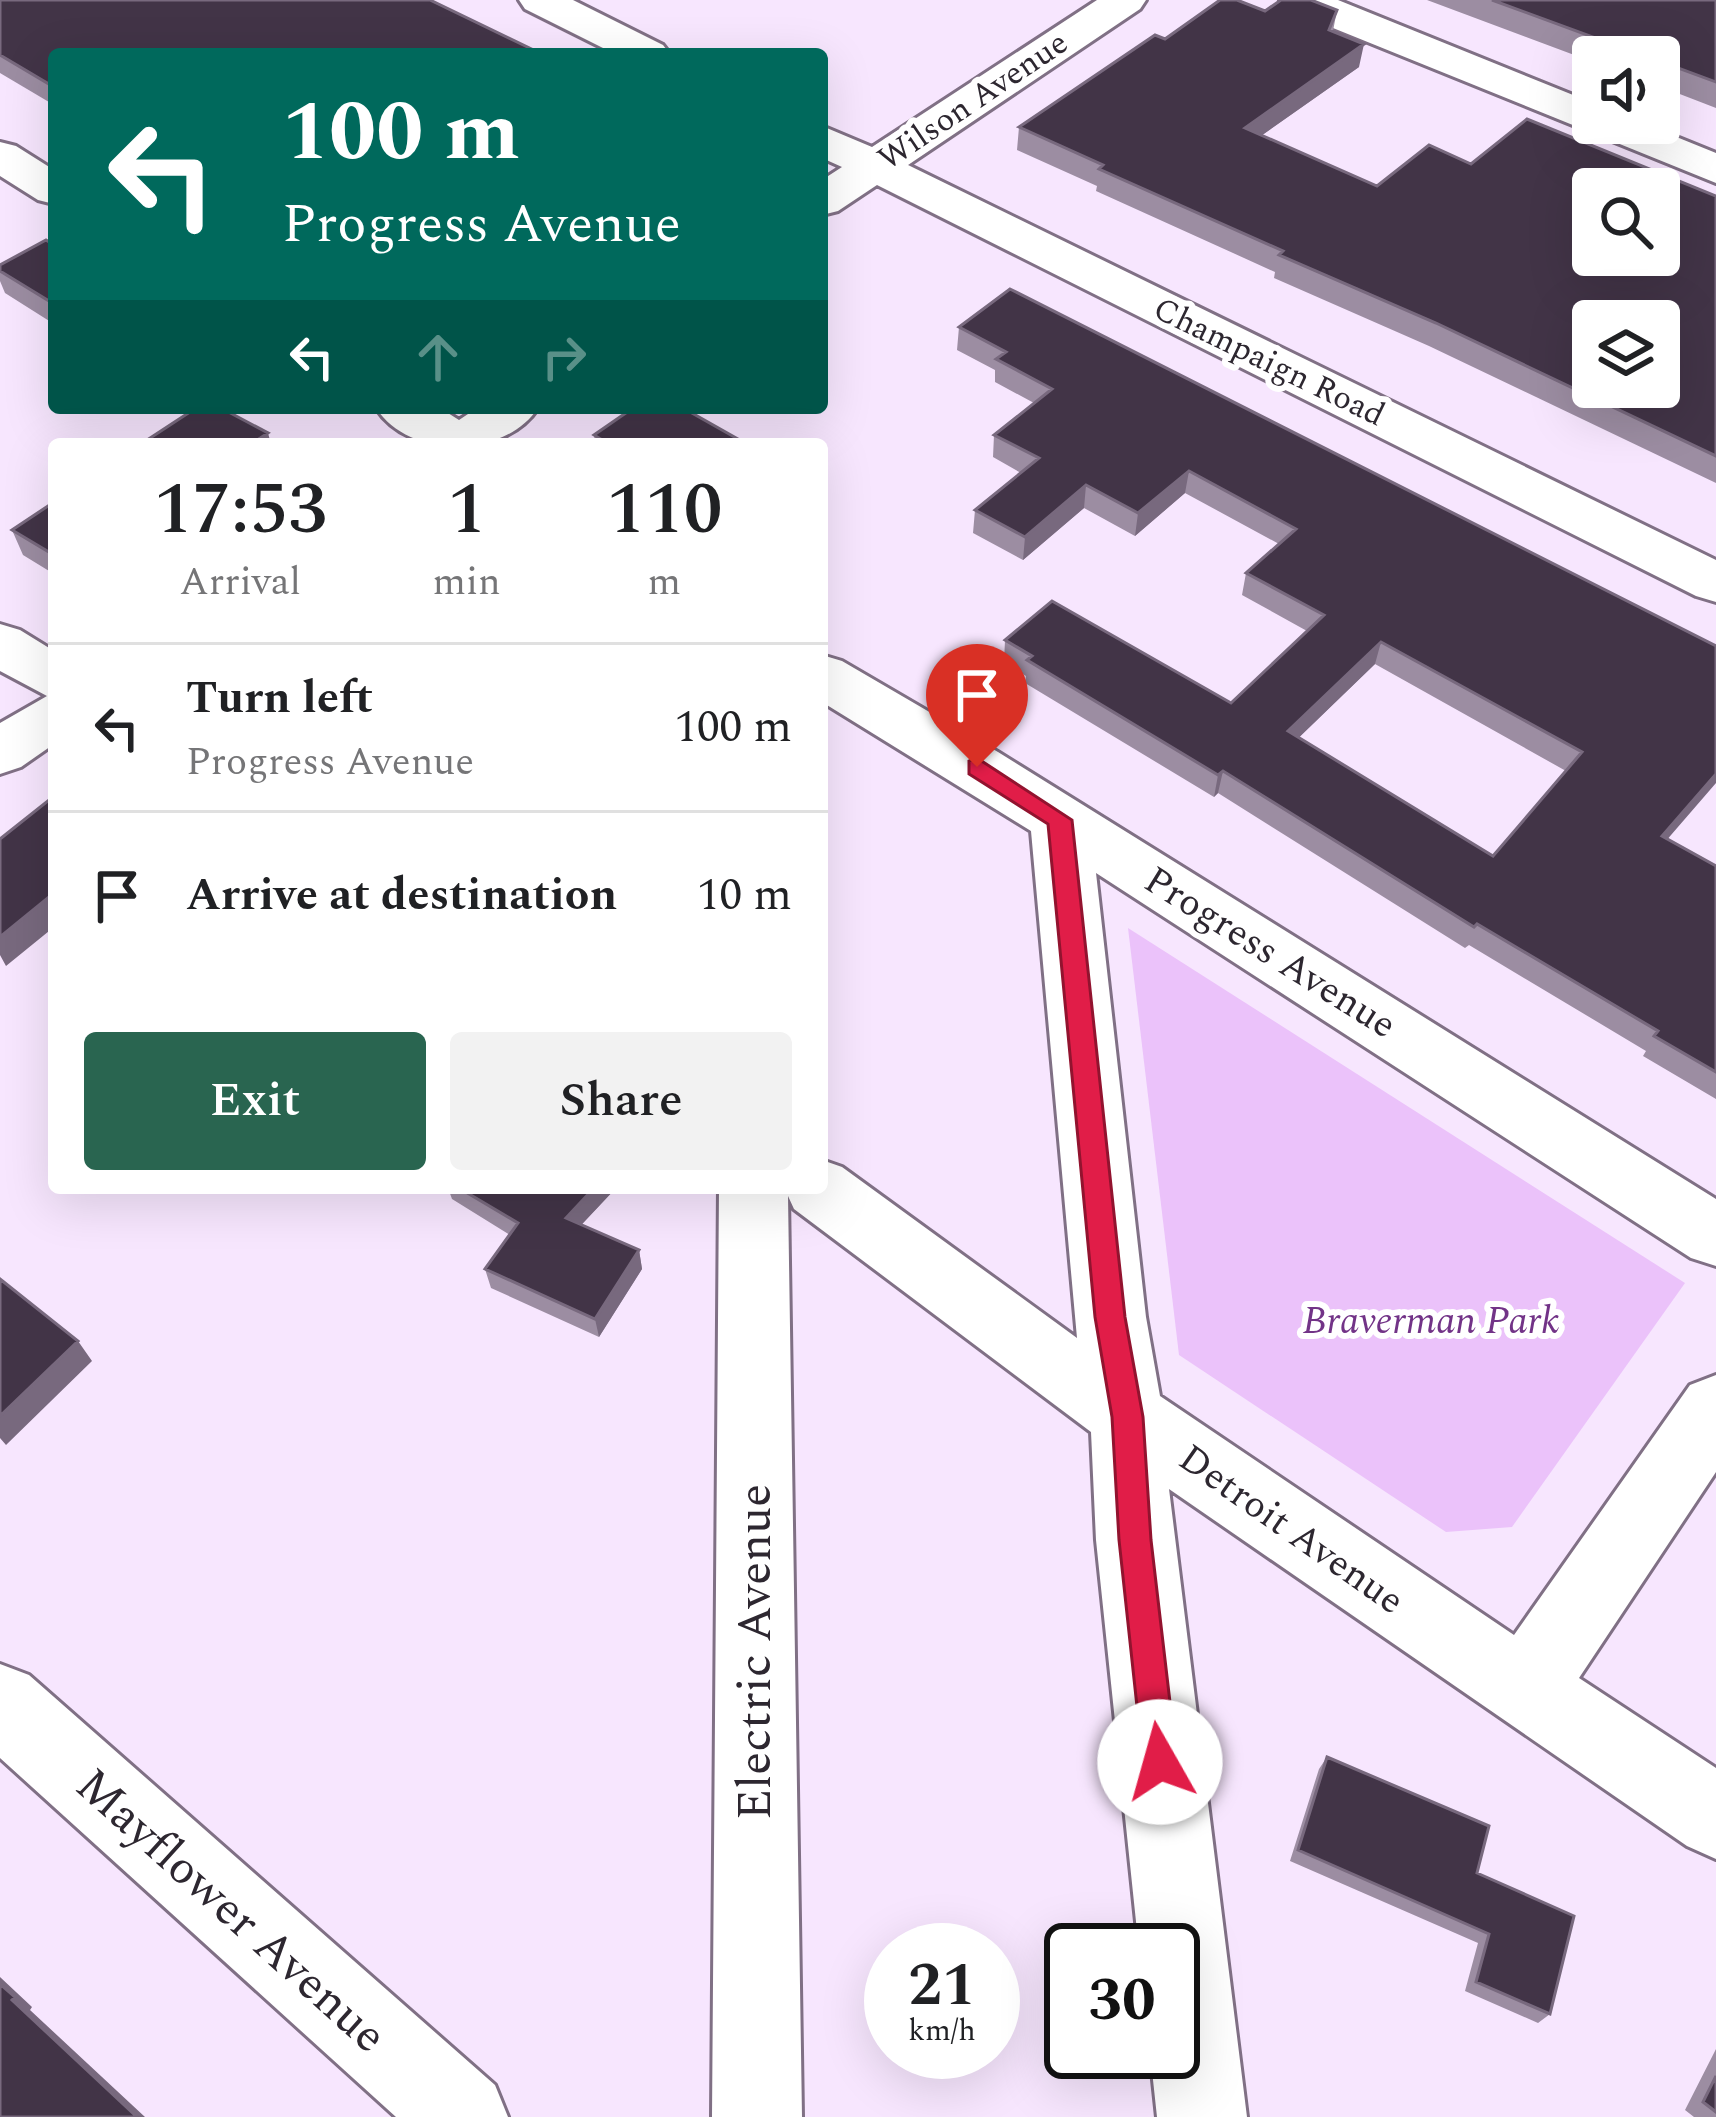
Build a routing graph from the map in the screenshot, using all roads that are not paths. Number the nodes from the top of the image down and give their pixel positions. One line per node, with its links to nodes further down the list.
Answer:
1 (539, 0): 4 (street)
2 (1125, 0): 9 (street, Wilson Avenue)
3 (1301, 0): 5 (street)
4 (636, 48)
5 (1572, 110)
6 (828, 143): 9 (street, Champaign Road)
7 (1655, 144): 10 (street)
8 (0, 156): 11 (street)
9 (874, 166): 12 (street, Wilson Avenue); 17 (street, Champaign Road)
10 (1716, 169)
11 (48, 186)
12 (828, 197)
13 (412, 414): 15 (street)
14 (504, 414): 16 (street)
15 (451, 438)
16 (470, 438)
17 (1716, 583)
18 (0, 644): 19 (street)
19 (48, 674)
20 (828, 678): 23 (street, Progress Avenue)
21 (48, 719): 22 (street)
22 (0, 752)
23 (1060, 820): 26 (street, Progress Avenue); 28 (street)
24 (753, 1194): 33 (street, Electric Avenue)
25 (826, 1194): 28 (street, Detroit Avenue)
26 (1716, 1235)
27 (1716, 1409): 29 (street)
28 (1127, 1417): 29 (street, Detroit Avenue); 34 (street)
29 (1525, 1689): 31 (street, Detroit Avenue)
30 (0, 1704): 32 (street, Mayflower Avenue)
31 (1716, 1817)
32 (463, 2117)
33 (757, 2117)
34 (1202, 2117)

